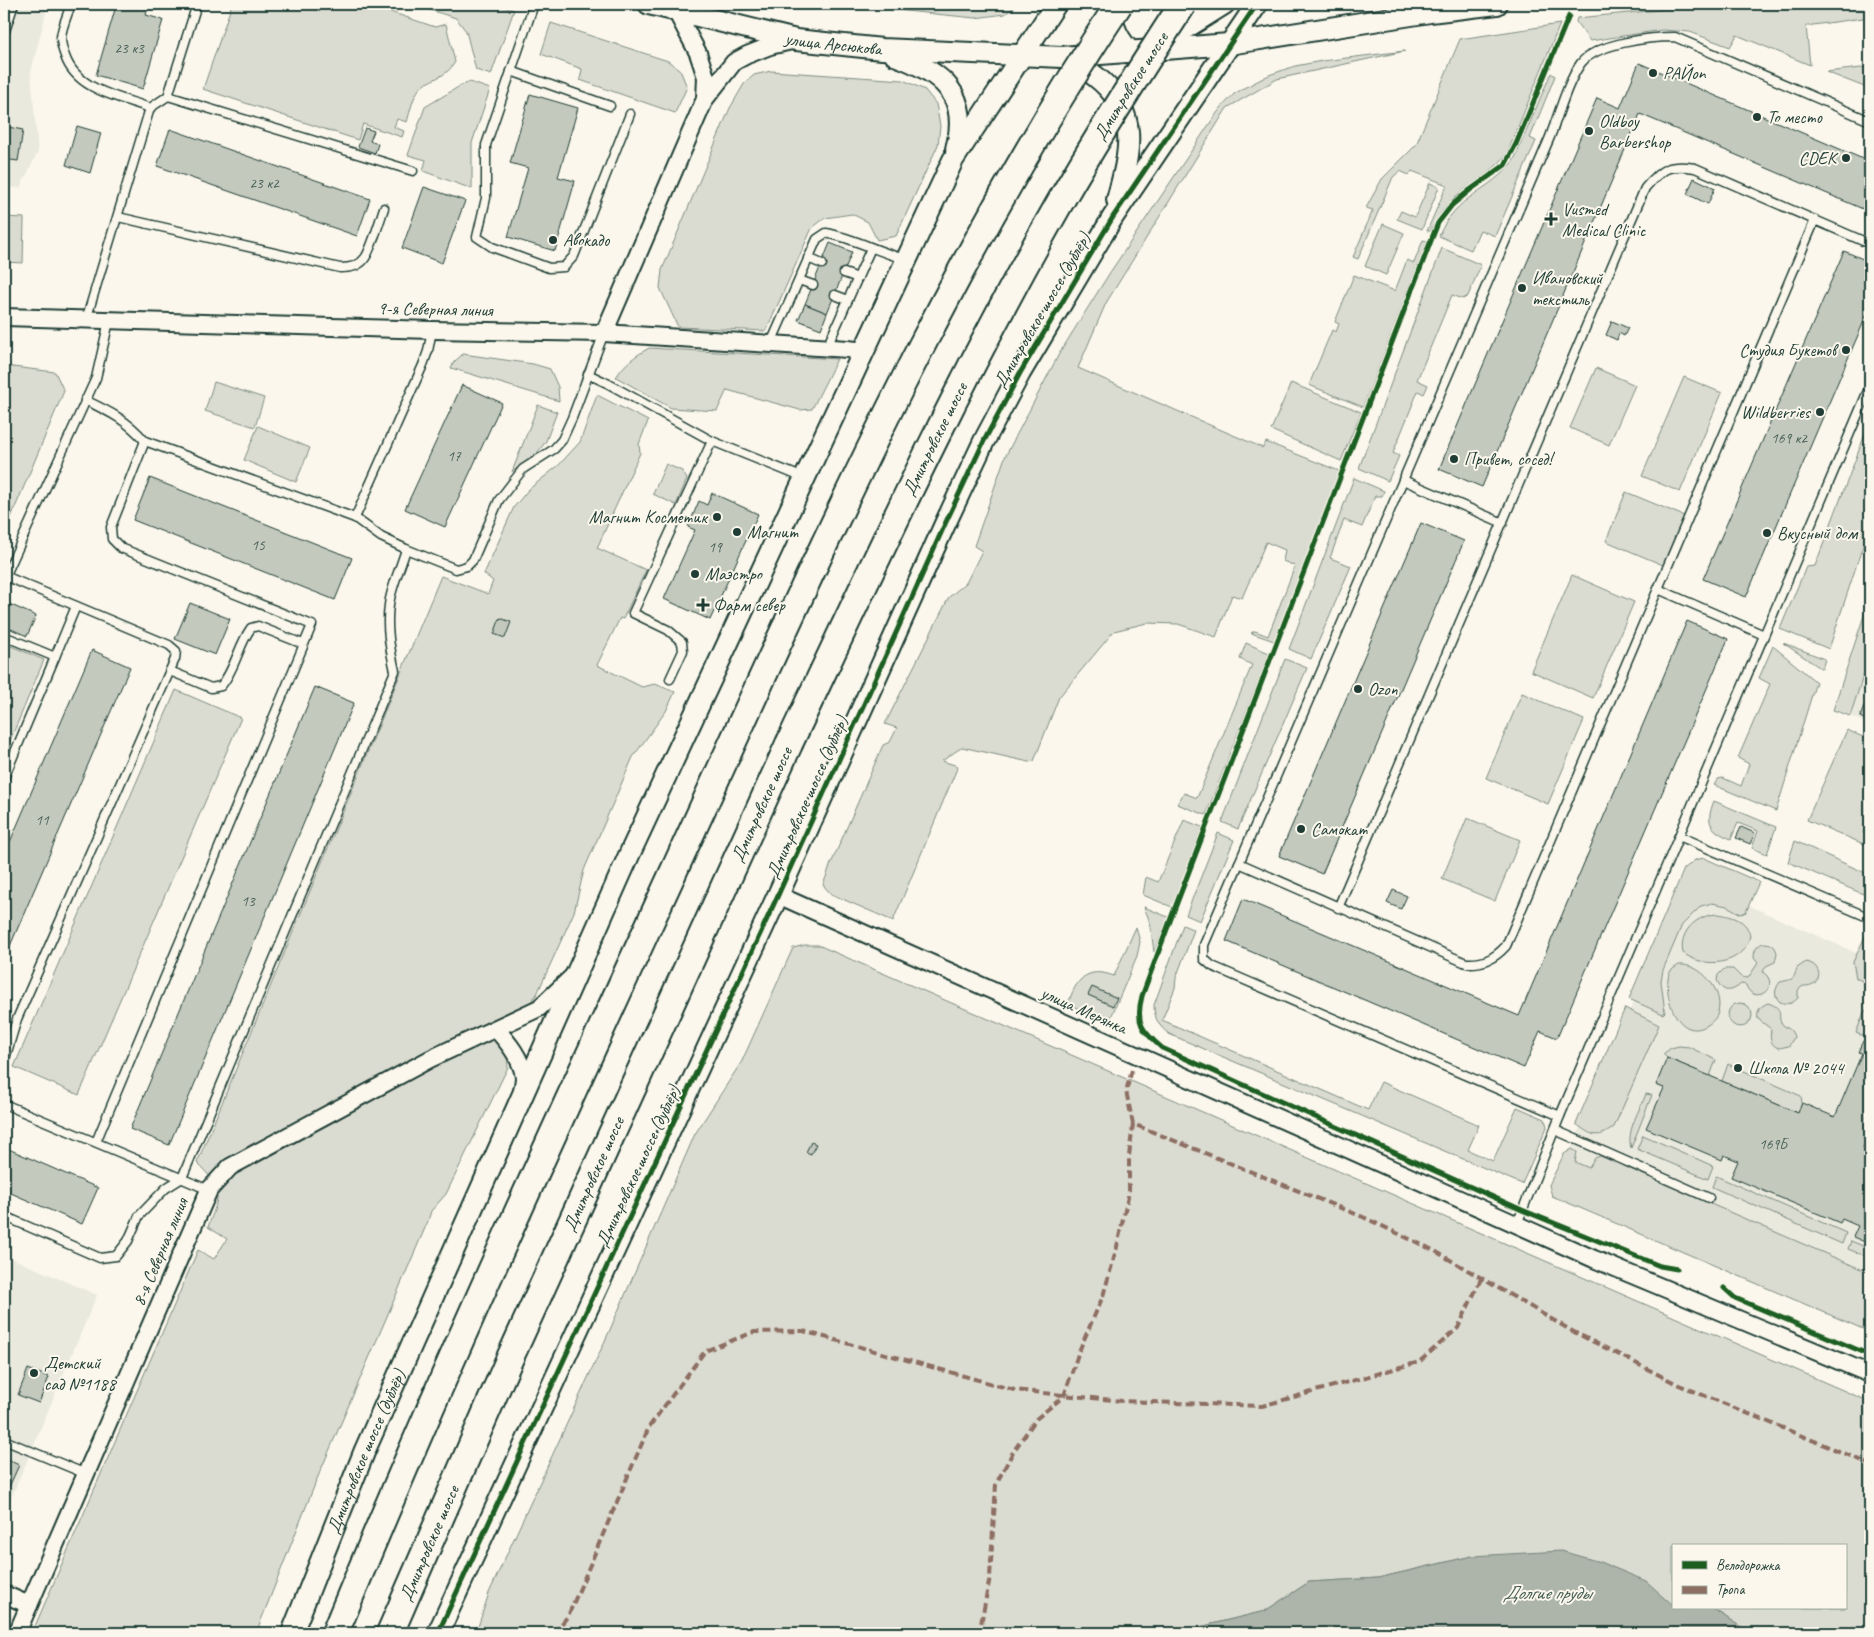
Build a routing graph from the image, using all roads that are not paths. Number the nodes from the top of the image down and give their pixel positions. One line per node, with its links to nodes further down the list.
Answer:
1 (14, 4): 16 (lane)
2 (71, 4): 27 (lane)
3 (197, 4): 24 (lane)
4 (534, 4): 23 (lane)
5 (650, 4): 15 (street, улица Арсюкова)
6 (1056, 4): 21 (street, Дмитровское шоссе (дублёр))
7 (1109, 4): 20 (street)
8 (1119, 4): 100 (highway, bridge)
9 (1183, 4): 101 (highway, Дмитровское шоссе, bridge)
10 (1224, 4): 20 (street)
11 (1257, 4): 18 (street, Дмитровское шоссе (дублёр))
12 (1415, 4): 14 (street)
13 (1496, 4): 14 (street, улица Арсюкова)
14 (1445, 10): 18 (street, улица Арсюкова)
15 (676, 11): 17 (street, улица Арсюкова); 25 (street)
16 (4, 34)
17 (796, 40): 19 (street, улица Арсюкова); 25 (street)
18 (1229, 44): 20 (street, улица Арсюкова); 34 (street, Дмитровское шоссе (дублёр))
19 (882, 50): 21 (street, улица Арсюкова); 30 (street)
20 (1133, 53): 22 (street, улица Арсюкова)
21 (1021, 56): 22 (street, улица Арсюкова); 30 (street, Дмитровское шоссе (дублёр))
22 (1062, 57): 34 (street)
23 (511, 71): 26 (lane); 28 (lane)
24 (168, 96): 27 (lane); 31 (lane)
25 (706, 99): 51 (street)
26 (610, 106)
27 (150, 108): 33 (lane)
28 (630, 114)
29 (1870, 121): 61 (lane)
30 (954, 160): 39 (street, Дмитровское шоссе (дублёр))
31 (413, 172)
32 (384, 208): 33 (lane)
33 (118, 217): 48 (lane)
34 (1113, 217): 77 (street, Дмитровское шоссе (дублёр))
35 (1815, 220): 36 (lane); 63 (lane); 66 (lane)
36 (1870, 244)
37 (871, 248): 38 (lane); 39 (lane); 42 (lane)
38 (808, 258): 40 (lane); 43 (lane)
39 (907, 260): 54 (street, Дмитровское шоссе (дублёр))
40 (822, 264)
41 (844, 272): 42 (lane)
42 (858, 278): 46 (lane)
43 (799, 280): 44 (lane); 52 (lane)
44 (813, 285)
45 (835, 295): 46 (lane)
46 (848, 300): 53 (lane)
47 (4, 317): 48 (street, 9-я Северная линия)
48 (86, 320): 49 (street, 9-я Северная линия)
49 (109, 321): 50 (street, 9-я Северная линия); 57 (lane)
50 (432, 330): 51 (street, 9-я Северная линия); 62 (lane)
51 (604, 333): 52 (street, 9-я Северная линия); 55 (lane)
52 (771, 343): 53 (street, 9-я Северная линия)
53 (827, 347): 54 (street, 9-я Северная линия)
54 (864, 352): 60 (street, Дмитровское шоссе (дублёр))
55 (588, 374): 59 (lane); 64 (lane)
56 (1870, 386): 68 (lane)
57 (85, 400): 58 (lane); 65 (lane)
58 (144, 441): 62 (lane); 70 (lane)
59 (712, 441): 60 (lane); 73 (lane)
60 (805, 478): 80 (street, Дмитровское шоссе (дублёр))
61 (1403, 480): 63 (lane); 76 (lane)
62 (355, 518): 64 (lane)
63 (1503, 523): 78 (lane)
64 (406, 549): 88 (lane)
65 (4, 578): 67 (lane)
66 (1658, 589): 68 (lane); 78 (lane)
67 (76, 606): 71 (lane); 72 (lane)
68 (1764, 635): 75 (lane)
69 (4, 636): 71 (lane)
70 (303, 644): 72 (lane); 87 (lane)
71 (55, 657): 74 (lane)
72 (170, 671): 82 (lane)
73 (670, 679)
74 (4, 778)
75 (1679, 836): 79 (lane); 85 (lane)
76 (1239, 863): 78 (lane); 85 (lane)
77 (778, 895): 92 (street, улица Мерянка); 102 (street, Дмитровское шоссе (дублёр))
78 (1338, 908)
79 (1870, 918)
80 (580, 969): 81 (street, 8-я Северная линия); 83 (street, Дмитровское шоссе (дублёр))
81 (496, 1029): 83 (street); 89 (street, 8-я Северная линия)
82 (4, 1062)
83 (521, 1101): 99 (street, Дмитровское шоссе (дублёр))
84 (4, 1104): 87 (lane)
85 (1560, 1116): 86 (lane)
86 (1555, 1130): 90 (lane); 92 (lane)
87 (96, 1142): 88 (lane)
88 (182, 1178): 89 (lane); 91 (lane)
89 (209, 1190): 95 (street, 8-я Северная линия)
90 (1709, 1198)
91 (4, 1216)
92 (1516, 1224): 93 (street, улица Мерянка)
93 (1870, 1374)
94 (4, 1440): 95 (lane)
95 (86, 1474): 97 (street, 8-я Северная линия)
96 (4, 1594): 97 (street)
97 (29, 1605): 98 (street, 8-я Северная линия)
98 (17, 1633)
99 (292, 1633)
100 (335, 1633)
101 (390, 1633)
102 (438, 1633)

